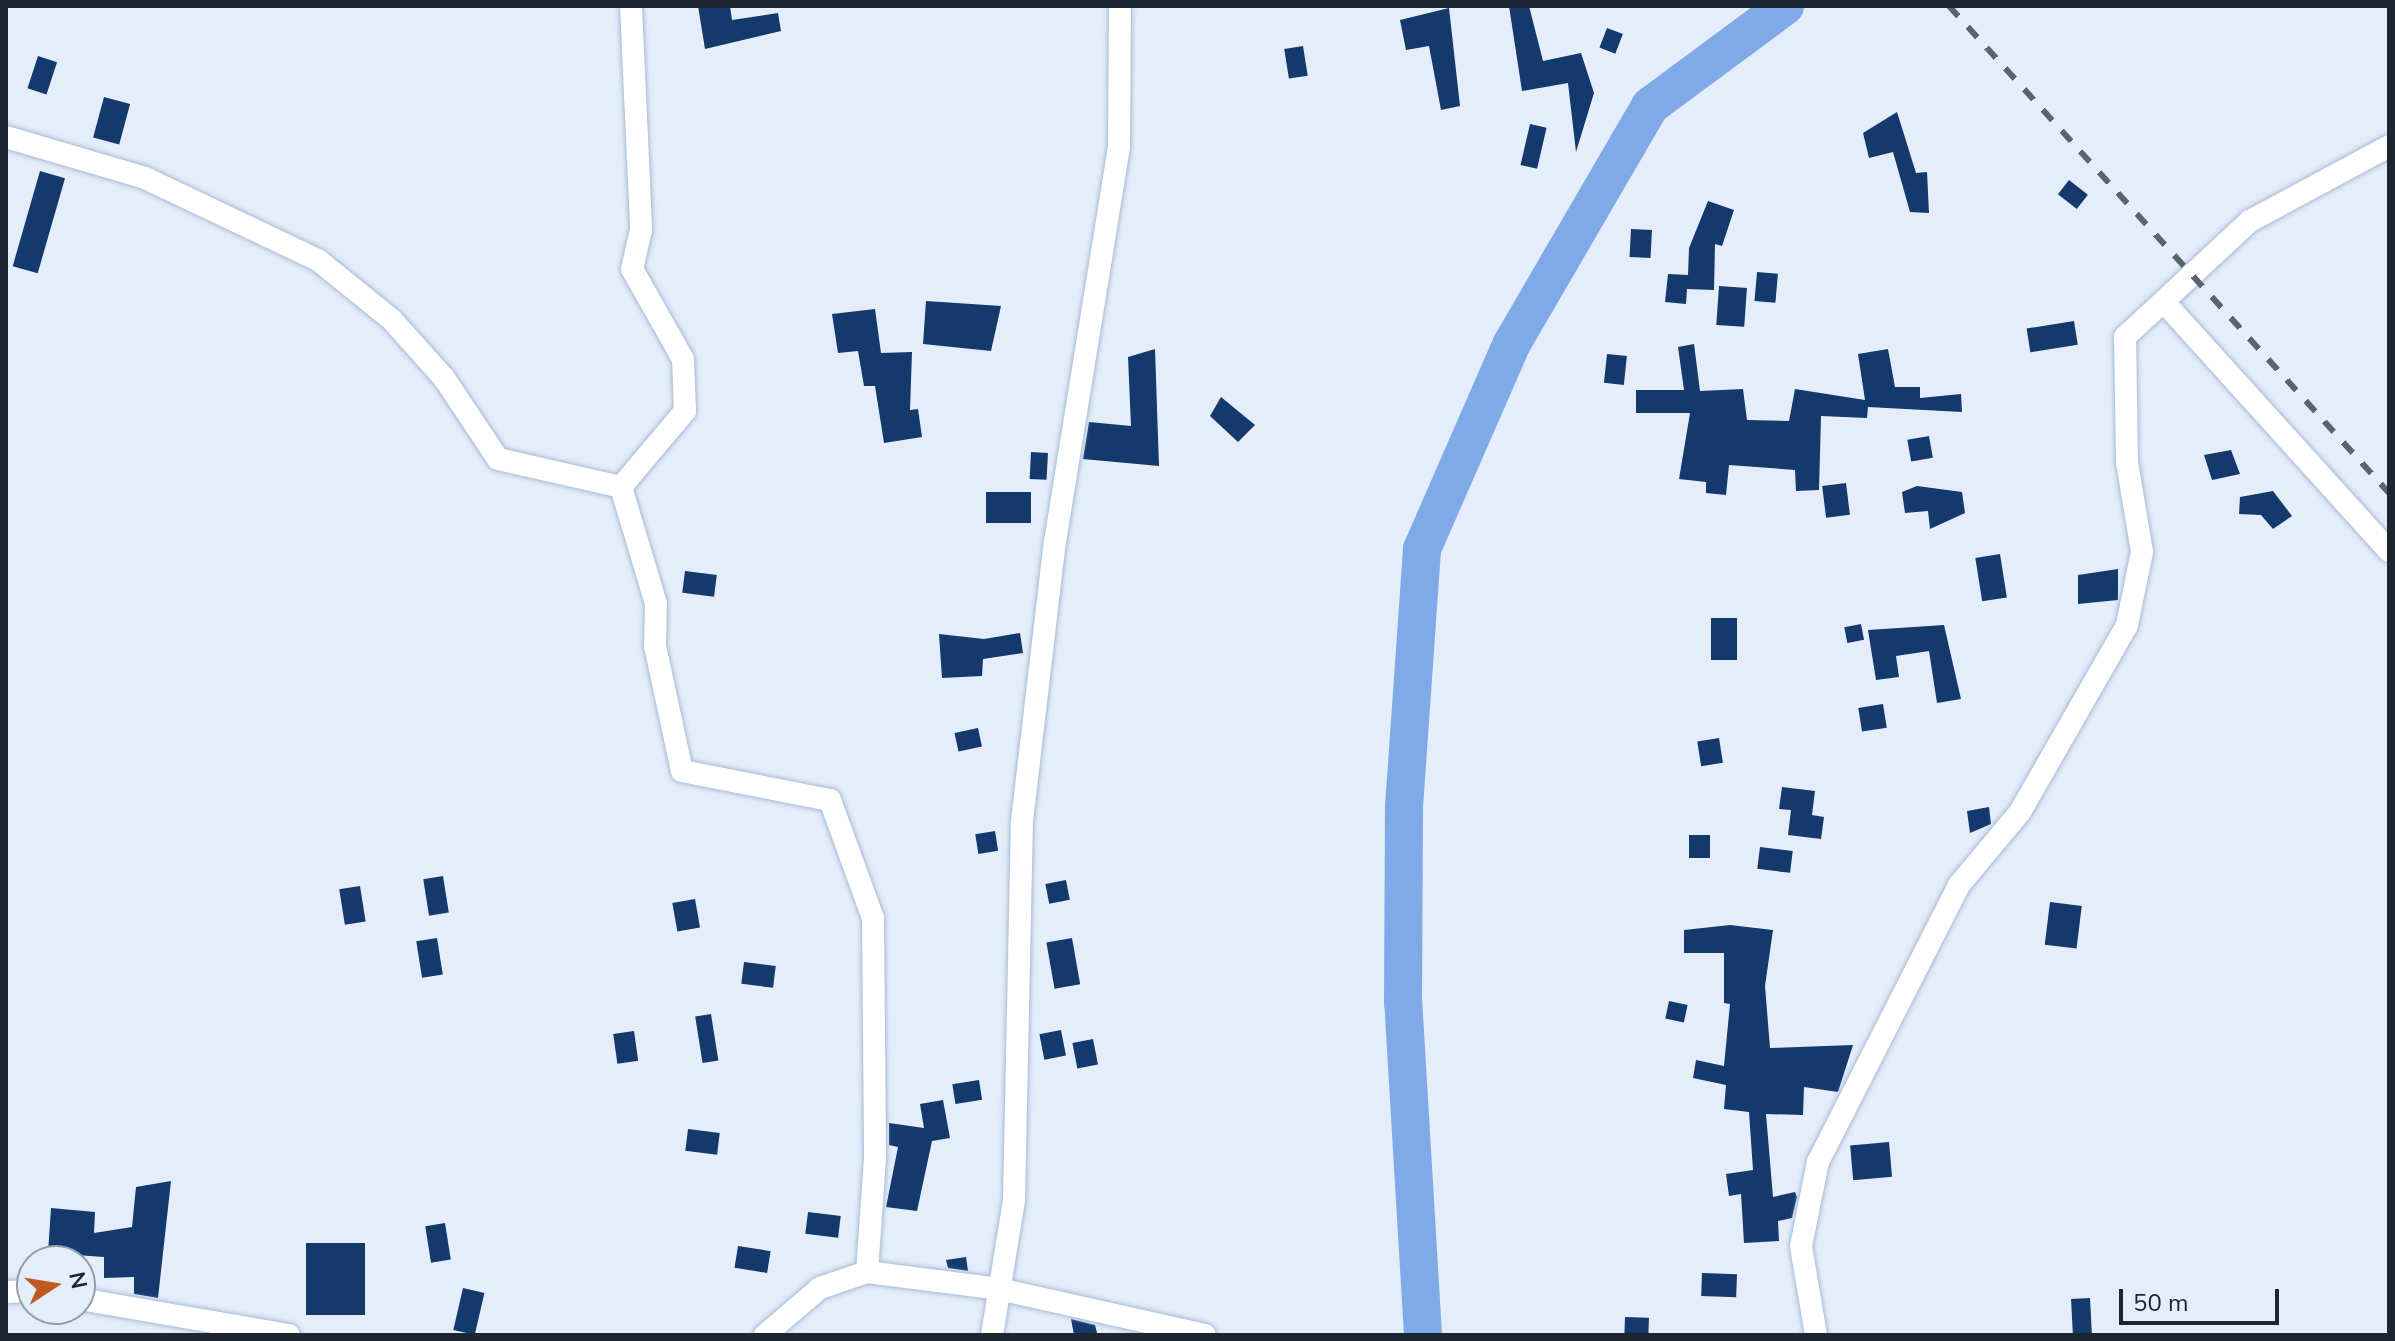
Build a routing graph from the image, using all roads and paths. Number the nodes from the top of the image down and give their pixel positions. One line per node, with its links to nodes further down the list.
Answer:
1 (631, 6): 6 (street)
2 (1120, 6): 9 (street)
3 (6, 137): 6 (street)
4 (2389, 146): 5 (street)
5 (2164, 302): 7 (street); 15 (street)
6 (621, 487): 8 (street)
7 (2389, 551)
8 (867, 1272): 9 (street); 12 (street)
9 (999, 1289): 13 (street); 14 (street)
10 (96, 1302): 11 (street)
11 (289, 1335)
12 (765, 1335)
13 (992, 1335)
14 (1205, 1335)
15 (1816, 1335)

